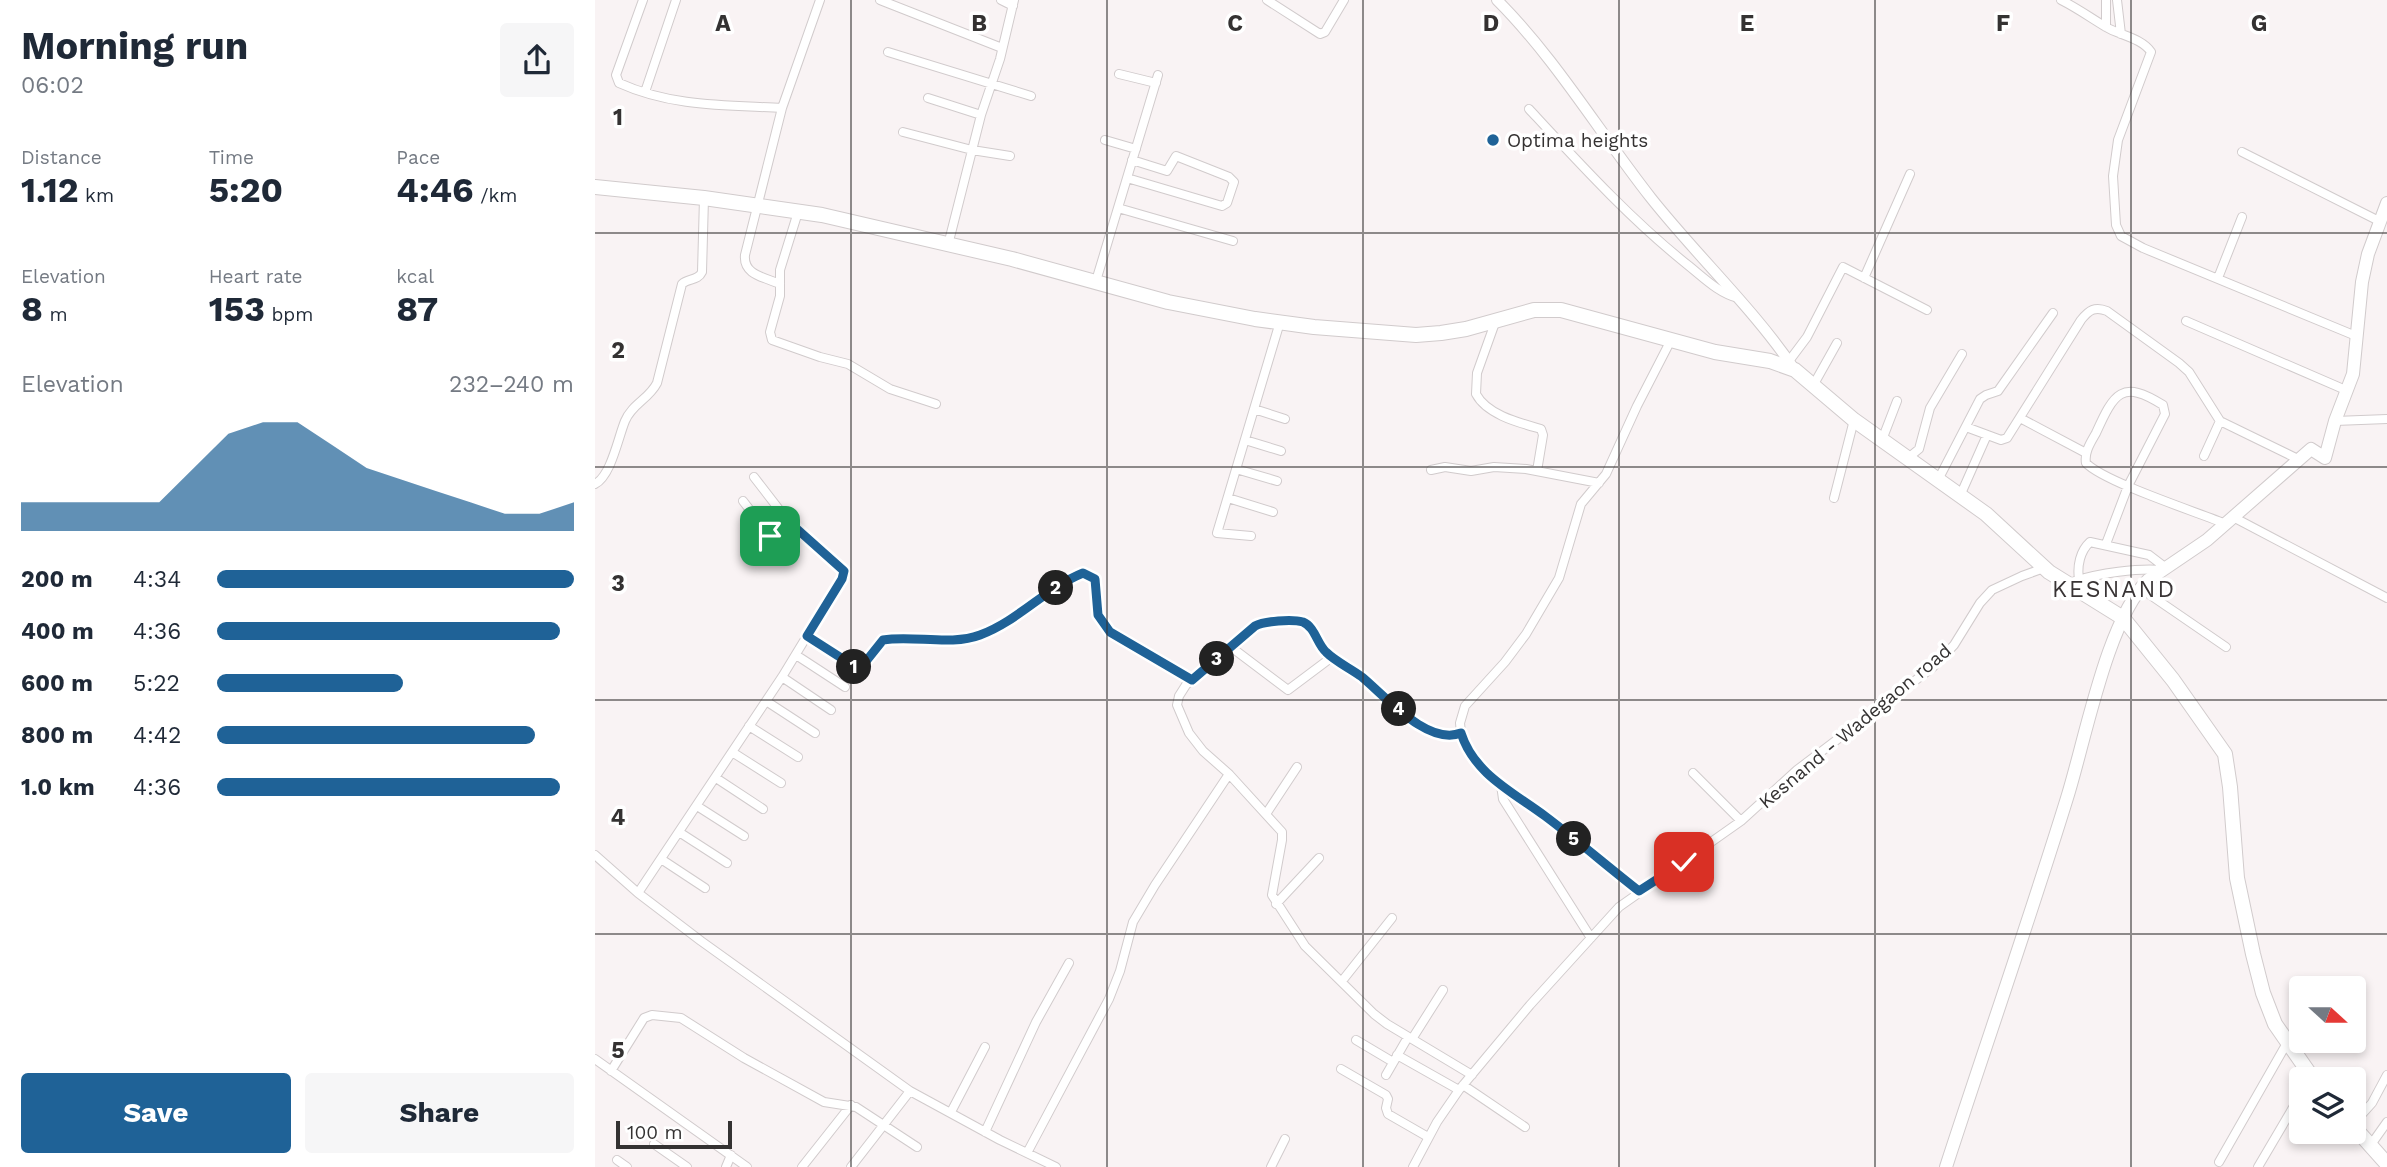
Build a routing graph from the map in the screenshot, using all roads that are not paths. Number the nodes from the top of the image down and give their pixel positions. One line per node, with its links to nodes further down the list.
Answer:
1 (643, 0): 20 (street)
2 (676, 0): 20 (street)
3 (820, 0): 23 (street)
4 (880, 0): 12 (street)
5 (1002, 0): 13 (street)
6 (1267, 0): 11 (street)
7 (1497, 0): 49 (street)
8 (2061, 0): 14 (street)
9 (2106, 0): 14 (street)
10 (2117, 0): 15 (street)
11 (1341, 1)
12 (895, 3): 16 (street)
13 (1014, 3): 16 (street)
14 (2106, 27): 15 (street)
15 (2121, 34): 46 (street)
16 (1002, 48): 19 (street)
17 (888, 52): 19 (street)
18 (1119, 74): 28 (street)
19 (992, 83): 21 (street); 25 (street)
20 (645, 92): 23 (street)
21 (1031, 96)
22 (928, 99): 25 (street)
23 (782, 108): 38 (street)
24 (1529, 109): 49 (street)
25 (981, 115): 29 (street)
26 (903, 132): 29 (street)
27 (1105, 141): 28 (street)
28 (1136, 149): 32 (street)
29 (972, 150): 31 (street); 44 (street)
30 (2242, 152): 42 (street)
31 (1010, 156)
32 (1132, 160): 34 (street); 34 (street)
33 (1910, 174): 45 (street)
34 (1127, 178): 39 (street)
35 (595, 187): 36 (highway)
36 (705, 198): 38 (highway); 87 (street)
37 (2387, 203): 42 (main road)
38 (757, 204): 40 (highway); 48 (street)
39 (1118, 208): 43 (street); 47 (street)
40 (798, 212): 44 (highway); 48 (street)
41 (2242, 218): 46 (street)
42 (2379, 221): 55 (main road)
43 (1233, 241)
44 (948, 245): 47 (highway)
45 (1864, 278): 50 (street); 59 (street)
46 (2218, 278): 55 (street)
47 (1096, 281): 54 (highway)
48 (780, 284): 63 (street)
49 (1738, 298): 59 (street)
50 (1927, 310)
51 (2053, 313): 71 (street)
52 (1496, 320): 54 (highway); 56 (highway); 82 (street)
53 (2186, 321): 61 (street)
54 (1280, 322): 64 (street)
55 (2356, 336): 61 (main road)
56 (1671, 340): 59 (highway); 86 (street)
57 (1837, 343): 60 (street)
58 (1962, 354): 78 (street)
59 (1792, 365): 60 (highway)
60 (1814, 384): 68 (highway)
61 (2348, 391): 70 (main road)
62 (1897, 401): 74 (street)
63 (936, 404)
64 (1254, 409): 66 (street); 73 (street)
65 (2020, 418): 69 (street); 72 (street); 76 (street)
66 (1285, 419)
67 (2387, 419): 70 (street)
68 (1854, 420): 74 (highway); 91 (street)
69 (2220, 421): 77 (street); 79 (street)
70 (2335, 421): 79 (main road)
71 (1966, 426): 72 (street); 84 (street)
72 (1987, 435): 89 (street)
73 (1245, 440): 75 (street); 80 (street)
74 (1882, 440): 78 (highway)
75 (1281, 451)
76 (2086, 453): 88 (street); 88 (street)
77 (2204, 456)
78 (1908, 458): 84 (highway)
79 (2300, 460): 94 (main road)
80 (1236, 469): 85 (street); 90 (street)
81 (1431, 470): 82 (street)
82 (1537, 471): 86 (street)
83 (754, 477): 95 (street)
84 (1938, 480): 89 (highway)
85 (1277, 481)
86 (1599, 483): 118 (street)
87 (595, 484)
88 (2128, 486): 94 (street); 98 (street)
89 (1961, 496): 100 (highway)
90 (1228, 498): 93 (street); 97 (street)
91 (1835, 498)
92 (743, 501): 96 (street)
93 (1273, 512)
94 (2229, 520): 101 (main road); 104 (street)
95 (788, 521): 96 (street); 106 (street)
96 (770, 536): 99 (street)
97 (1251, 536)
98 (2106, 544): 101 (street); 102 (street)
99 (758, 545)
100 (2044, 568): 102 (highway); 130 (street, Kesnand - Wadegaon road)
101 (2164, 569): 102 (street); 103 (main road)
102 (2073, 581): 105 (highway)
103 (2140, 589): 105 (main road); 108 (street)
104 (2387, 598)
105 (2123, 618): 148 (highway); 188 (main road)
106 (807, 636): 109 (street); 112 (street)
107 (1231, 647): 110 (street); 110 (street); 112 (street)
108 (2226, 647)
109 (796, 654): 111 (street); 113 (street)
110 (1332, 657): 118 (street)
111 (782, 677): 114 (street); 115 (street)
112 (1192, 680): 123 (street)
113 (845, 687)
114 (766, 701): 116 (street); 117 (street)
115 (831, 710)
116 (749, 726): 119 (street); 120 (street)
117 (815, 733)
118 (1461, 733): 126 (street)
119 (732, 752): 124 (street); 125 (street)
120 (798, 757)
121 (1297, 767): 129 (street)
122 (1693, 773): 130 (street)
123 (1229, 774): 129 (street); 174 (street)
124 (716, 778): 127 (street); 128 (street)
125 (781, 783)
126 (1501, 785): 138 (street); 142 (street)
127 (697, 806): 131 (street); 132 (street)
128 (763, 809)
129 (1266, 814): 140 (street)
130 (1741, 821): 138 (street, Kesnand - Wadegaon road)
131 (679, 831): 135 (street); 136 (street)
132 (744, 836)
133 (595, 855): 139 (street)
134 (1319, 858): 140 (street)
135 (661, 859): 137 (street); 139 (street)
136 (727, 863)
137 (705, 888)
138 (1639, 891): 142 (street, Kesnand - Wadegaon road)
139 (638, 893): 159 (street)
140 (1276, 904): 144 (street)
141 (1392, 918): 144 (street)
142 (1591, 938): 157 (street, Kesnand - Wadegaon road)
143 (1069, 963): 167 (street)
144 (1342, 981): 146 (street)
145 (1443, 990): 146 (street)
146 (1410, 1038): 151 (street); 157 (street)
147 (1356, 1040): 151 (street)
148 (2287, 1043): 152 (highway); 177 (street)
149 (985, 1047): 162 (street)
150 (595, 1059): 154 (street)
151 (1395, 1059): 156 (street); 158 (street)
152 (2304, 1067)
153 (1341, 1069): 168 (street)
154 (611, 1071): 160 (street); 175 (street)
155 (2387, 1074): 161 (street)
156 (1385, 1075)
157 (1472, 1075): 158 (street, Kesnand - Wadegaon road)
158 (1461, 1088): 166 (street); 168 (street, Kesnand - Wadegaon road)
159 (910, 1091): 162 (street); 165 (street)
160 (851, 1105): 165 (street); 183 (street)
161 (2366, 1110)
162 (951, 1112): 167 (street)
163 (2289, 1114): 189 (street)
164 (2387, 1122): 172 (street)
165 (884, 1125): 173 (street); 184 (street)
166 (1525, 1127)
167 (985, 1132): 174 (street)
168 (1428, 1137): 187 (street, Kesnand - Wadegaon road)
169 (1285, 1139): 186 (street)
170 (2366, 1141): 172 (highway)
171 (654, 1143): 180 (street)
172 (2370, 1146): 178 (highway)
173 (917, 1147)
174 (1027, 1153): 185 (street)
175 (731, 1156): 181 (street); 182 (street)
176 (617, 1160): 179 (street)
177 (2219, 1161)
178 (2386, 1165)
179 (627, 1167)
180 (687, 1167)
181 (726, 1167)
182 (747, 1167)
183 (802, 1167)
184 (851, 1167)
185 (1056, 1167)
186 (1271, 1167)
187 (1413, 1167)
188 (1946, 1167)
189 (2258, 1167)

